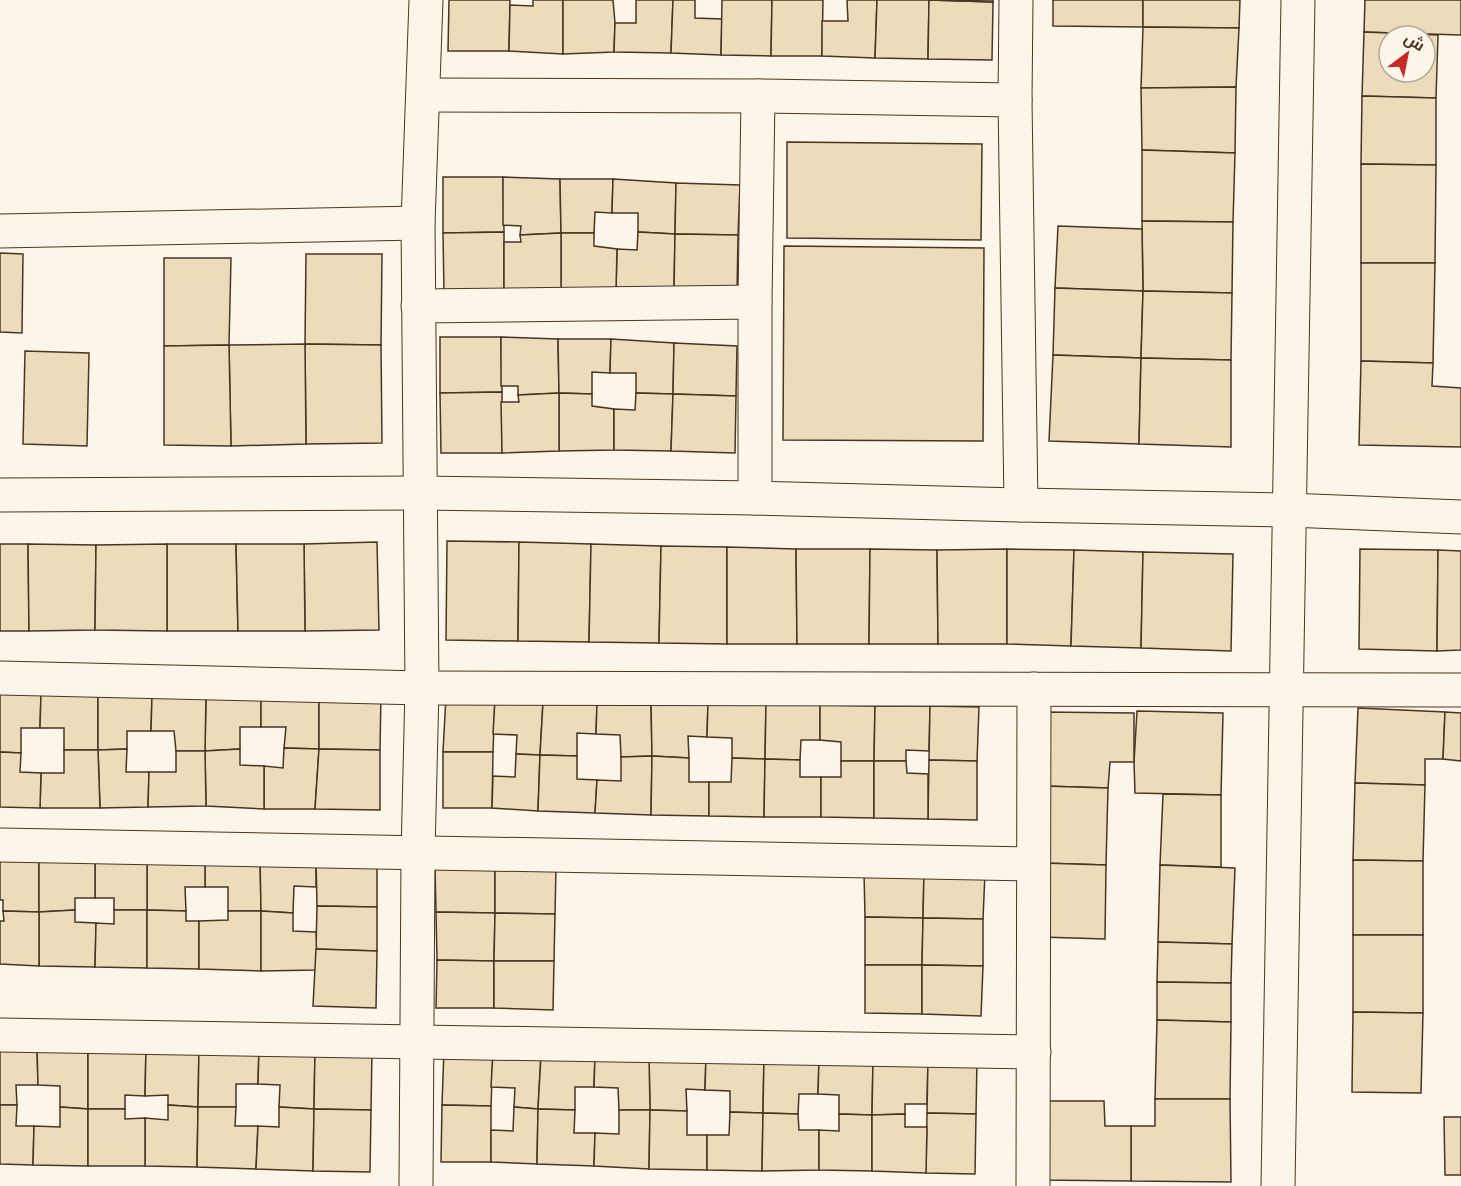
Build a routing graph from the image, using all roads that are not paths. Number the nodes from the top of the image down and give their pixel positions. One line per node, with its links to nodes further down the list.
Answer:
1 (426, 0): 4 (street)
2 (1016, 0): 6 (street)
3 (1298, 0): 15 (street)
4 (423, 95): 5 (street); 7 (street)
5 (758, 96): 6 (street); 9 (street)
6 (1015, 100): 14 (street)
7 (418, 223): 8 (street); 10 (street)
8 (0, 231)
9 (755, 302): 10 (street); 13 (street)
10 (418, 306): 11 (street)
11 (419, 493): 12 (street); 13 (street); 18 (street)
12 (0, 495)
13 (755, 498): 14 (street)
14 (1021, 506): 15 (street)
15 (1289, 510): 16 (street); 20 (street)
16 (1461, 517)
17 (0, 678): 18 (street)
18 (422, 688): 19 (street); 23 (street)
19 (1034, 689): 20 (street); 24 (street)
20 (1287, 689): 21 (street); 30 (street)
21 (1461, 690)
22 (0, 845): 23 (street)
23 (418, 854): 24 (street); 26 (street)
24 (1033, 864): 27 (street)
25 (0, 1035): 26 (street)
26 (418, 1042): 27 (street); 28 (street)
27 (1034, 1052): 29 (street)
28 (416, 1186)
29 (1033, 1186)
30 (1278, 1186)

